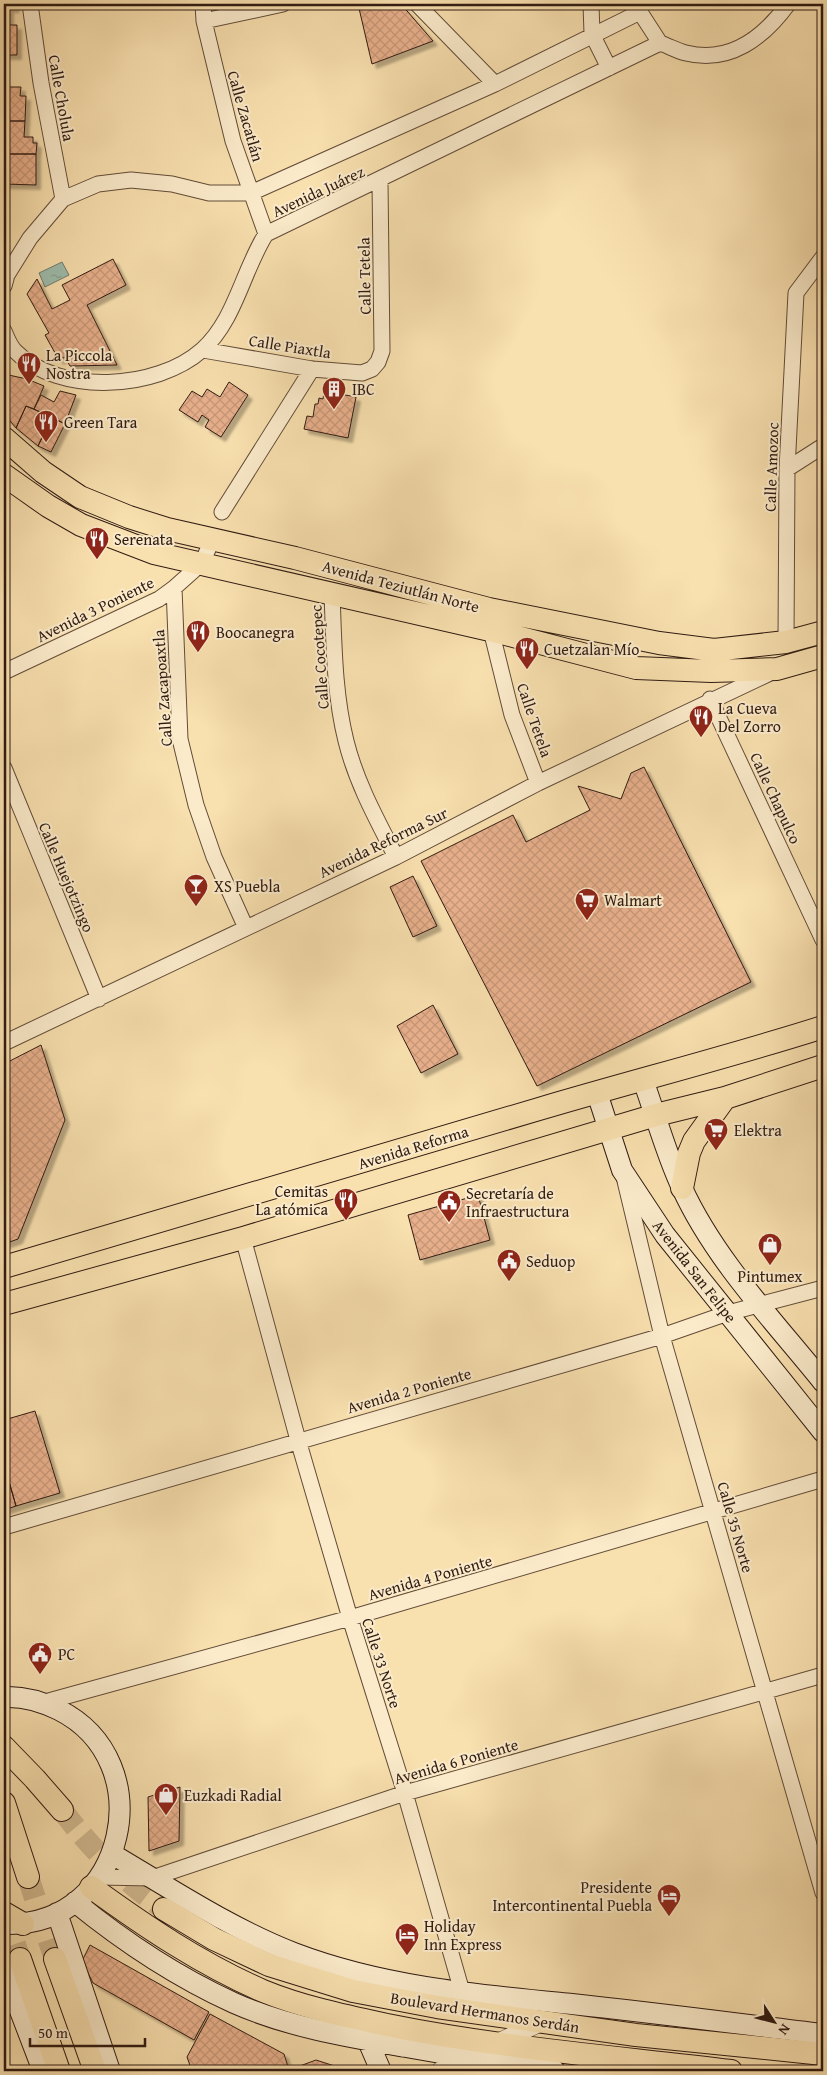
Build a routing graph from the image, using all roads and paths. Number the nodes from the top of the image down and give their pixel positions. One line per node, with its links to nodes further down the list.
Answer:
1 (30, 4): 15 (street, Calle Cholula)
2 (203, 4): 8 (street, Calle Zacatlán)
3 (283, 4): 8 (street)
4 (417, 4): 12 (street)
5 (591, 4): 9 (street)
6 (788, 4): 10 (street)
7 (640, 8): 9 (street, Avenida Juárez); 10 (street)
8 (204, 21): 14 (street, Calle Zacatlán)
9 (592, 34): 11 (street); 12 (street, Avenida Juárez)
10 (660, 43): 11 (street, Avenida Juárez)
11 (609, 68): 13 (street, Avenida Juárez)
12 (496, 84): 14 (street, Avenida Juárez)
13 (380, 181): 16 (street, Avenida Juárez); 23 (street, Calle Tetela)
14 (251, 193): 15 (street, Avenida Juárez); 16 (street, Calle Zacatlán)
15 (63, 199): 18 (street, Avenida Juárez)
16 (266, 234): 20 (street, Avenida Juárez)
17 (822, 261): 26 (street, Calle Amozoc)
18 (4, 286)
19 (4, 331): 21 (street, Avenida Juárez)
20 (203, 350): 21 (street, Avenida Juárez); 22 (street, Calle Piaxtla)
21 (9, 352)
22 (312, 369): 23 (street, Calle Piaxtla); 28 (street)
23 (372, 369)
24 (4, 438): 29 (main road, Avenida Teziutlán Norte)
25 (823, 446): 26 (street)
26 (788, 469): 35 (street, Calle Amozoc)
27 (4, 475): 30 (main road, Avenida Teziutlán Norte)
28 (222, 512)
29 (212, 540): 30 (street); 33 (main road, Avenida Teziutlán Norte)
30 (202, 563): 31 (street); 32 (main road, Avenida Teziutlán Norte)
31 (174, 588): 38 (street, Avenida 3 Poniente); 43 (street, Calle Zacapoaxtla)
32 (332, 594): 33 (main road, Avenida Teziutlán Norte); 42 (street, Calle Cocotepec)
33 (489, 620): 35 (main road, Avenida Teziutlán Norte); 37 (main road, Avenida Teziutlán Norte); 41 (street, Calle Tetela)
34 (823, 632): 35 (main road, Avenida Teziutlán Norte)
35 (786, 642)
36 (823, 656): 37 (main road, Avenida Teziutlán Norte)
37 (777, 669): 39 (street, Avenida Reforma Sur)
38 (4, 672)
39 (710, 699): 41 (street, Avenida Reforma Sur); 44 (street, Calle Chapulco)
40 (4, 768): 45 (street, Calle Huejotzingo)
41 (538, 783): 42 (street, Avenida Reforma Sur)
42 (396, 857): 43 (street, Avenida Reforma Sur)
43 (246, 928): 45 (street, Avenida Reforma Sur)
44 (823, 940)
45 (99, 999): 47 (street, Avenida Reforma Sur)
46 (823, 1027): 49 (main road, Avenida Reforma)
47 (4, 1043)
48 (823, 1066): 51 (main road)
49 (643, 1080): 50 (main road, Avenida Reforma); 52 (main road, Avenida San Felipe)
50 (597, 1093): 53 (main road, Avenida San Felipe); 54 (main road, Avenida Reforma)
51 (724, 1098): 52 (main road); 56 (main road)
52 (656, 1115): 53 (main road); 56 (main road, Avenida San Felipe)
53 (608, 1129): 55 (main road, Avenida San Felipe); 57 (main road)
54 (348, 1167): 57 (main road); 59 (main road, Avenida Reforma)
55 (622, 1170): 63 (main road, Avenida San Felipe); 64 (street, Calle 35 Norte)
56 (682, 1188): 62 (main road, Avenida San Felipe)
57 (359, 1202): 58 (main road)
58 (243, 1238): 61 (main road); 67 (street, Calle 33 Norte)
59 (4, 1267)
60 (823, 1288): 62 (street, Avenida 2 Poniente)
61 (4, 1304)
62 (761, 1306): 63 (street, Avenida 2 Poniente); 65 (main road, Avenida San Felipe)
63 (728, 1313): 64 (street, Avenida 2 Poniente); 66 (main road, Avenida San Felipe)
64 (662, 1336): 67 (street, Avenida 2 Poniente); 69 (street, Calle 35 Norte)
65 (823, 1382)
66 (823, 1432)
67 (298, 1440): 70 (street, Avenida 2 Poniente); 71 (street, Calle 33 Norte)
68 (823, 1479): 69 (street, Avenida 4 Poniente)
69 (714, 1513): 71 (street, Avenida 4 Poniente); 73 (street, Calle 35 Norte)
70 (4, 1527)
71 (350, 1618): 75 (street, Avenida 4 Poniente); 77 (street, Calle 33 Norte)
72 (823, 1674): 73 (street, Avenida 6 Poniente)
73 (765, 1690): 77 (street, Avenida 6 Poniente); 81 (street, Calle 35 Norte)
74 (4, 1697): 75 (main road)
75 (45, 1702): 80 (main road)
76 (4, 1747): 79 (main road)
77 (405, 1793): 83 (street, Avenida 6 Poniente); 93 (street, Calle 33 Norte)
78 (4, 1803): 82 (main road)
79 (62, 1810)
80 (112, 1854): 83 (main road); 84 (main road)
81 (821, 1876): 85 (street, Calle 35 Norte)
82 (28, 1877)
83 (152, 1878): 84 (street, Avenida 6 Poniente); 93 (main road)
84 (89, 1889): 88 (main road); 96 (main road); 97 (main road, Boulevard Hermanos Serdán)
85 (823, 1893)
86 (164, 1908): 93 (main road, Boulevard Hermanos Serdán)
87 (4, 1913): 89 (main road)
88 (57, 1913): 89 (main road); 105 (main road)
89 (13, 1924)
90 (55, 1959): 104 (main road)
91 (12, 1964): 102 (main road); 103 (main road)
92 (505, 1998): 93 (main road); 95 (main road)
93 (469, 2005): 94 (main road, Boulevard Hermanos Serdán)
94 (543, 2021): 97 (street); 99 (main road, Boulevard Hermanos Serdán)
95 (823, 2034)
96 (368, 2041): 100 (main road); 106 (main road)
97 (496, 2043): 98 (main road, Boulevard Hermanos Serdán); 100 (street)
98 (545, 2049): 101 (street); 109 (main road, Boulevard Hermanos Serdán)
99 (823, 2054)
100 (466, 2057): 101 (main road); 107 (street)
101 (509, 2068): 108 (main road)
102 (43, 2071)
103 (59, 2071)
104 (95, 2071)
105 (110, 2071)
106 (381, 2071)
107 (440, 2071)
108 (555, 2071)
109 (731, 2071)

